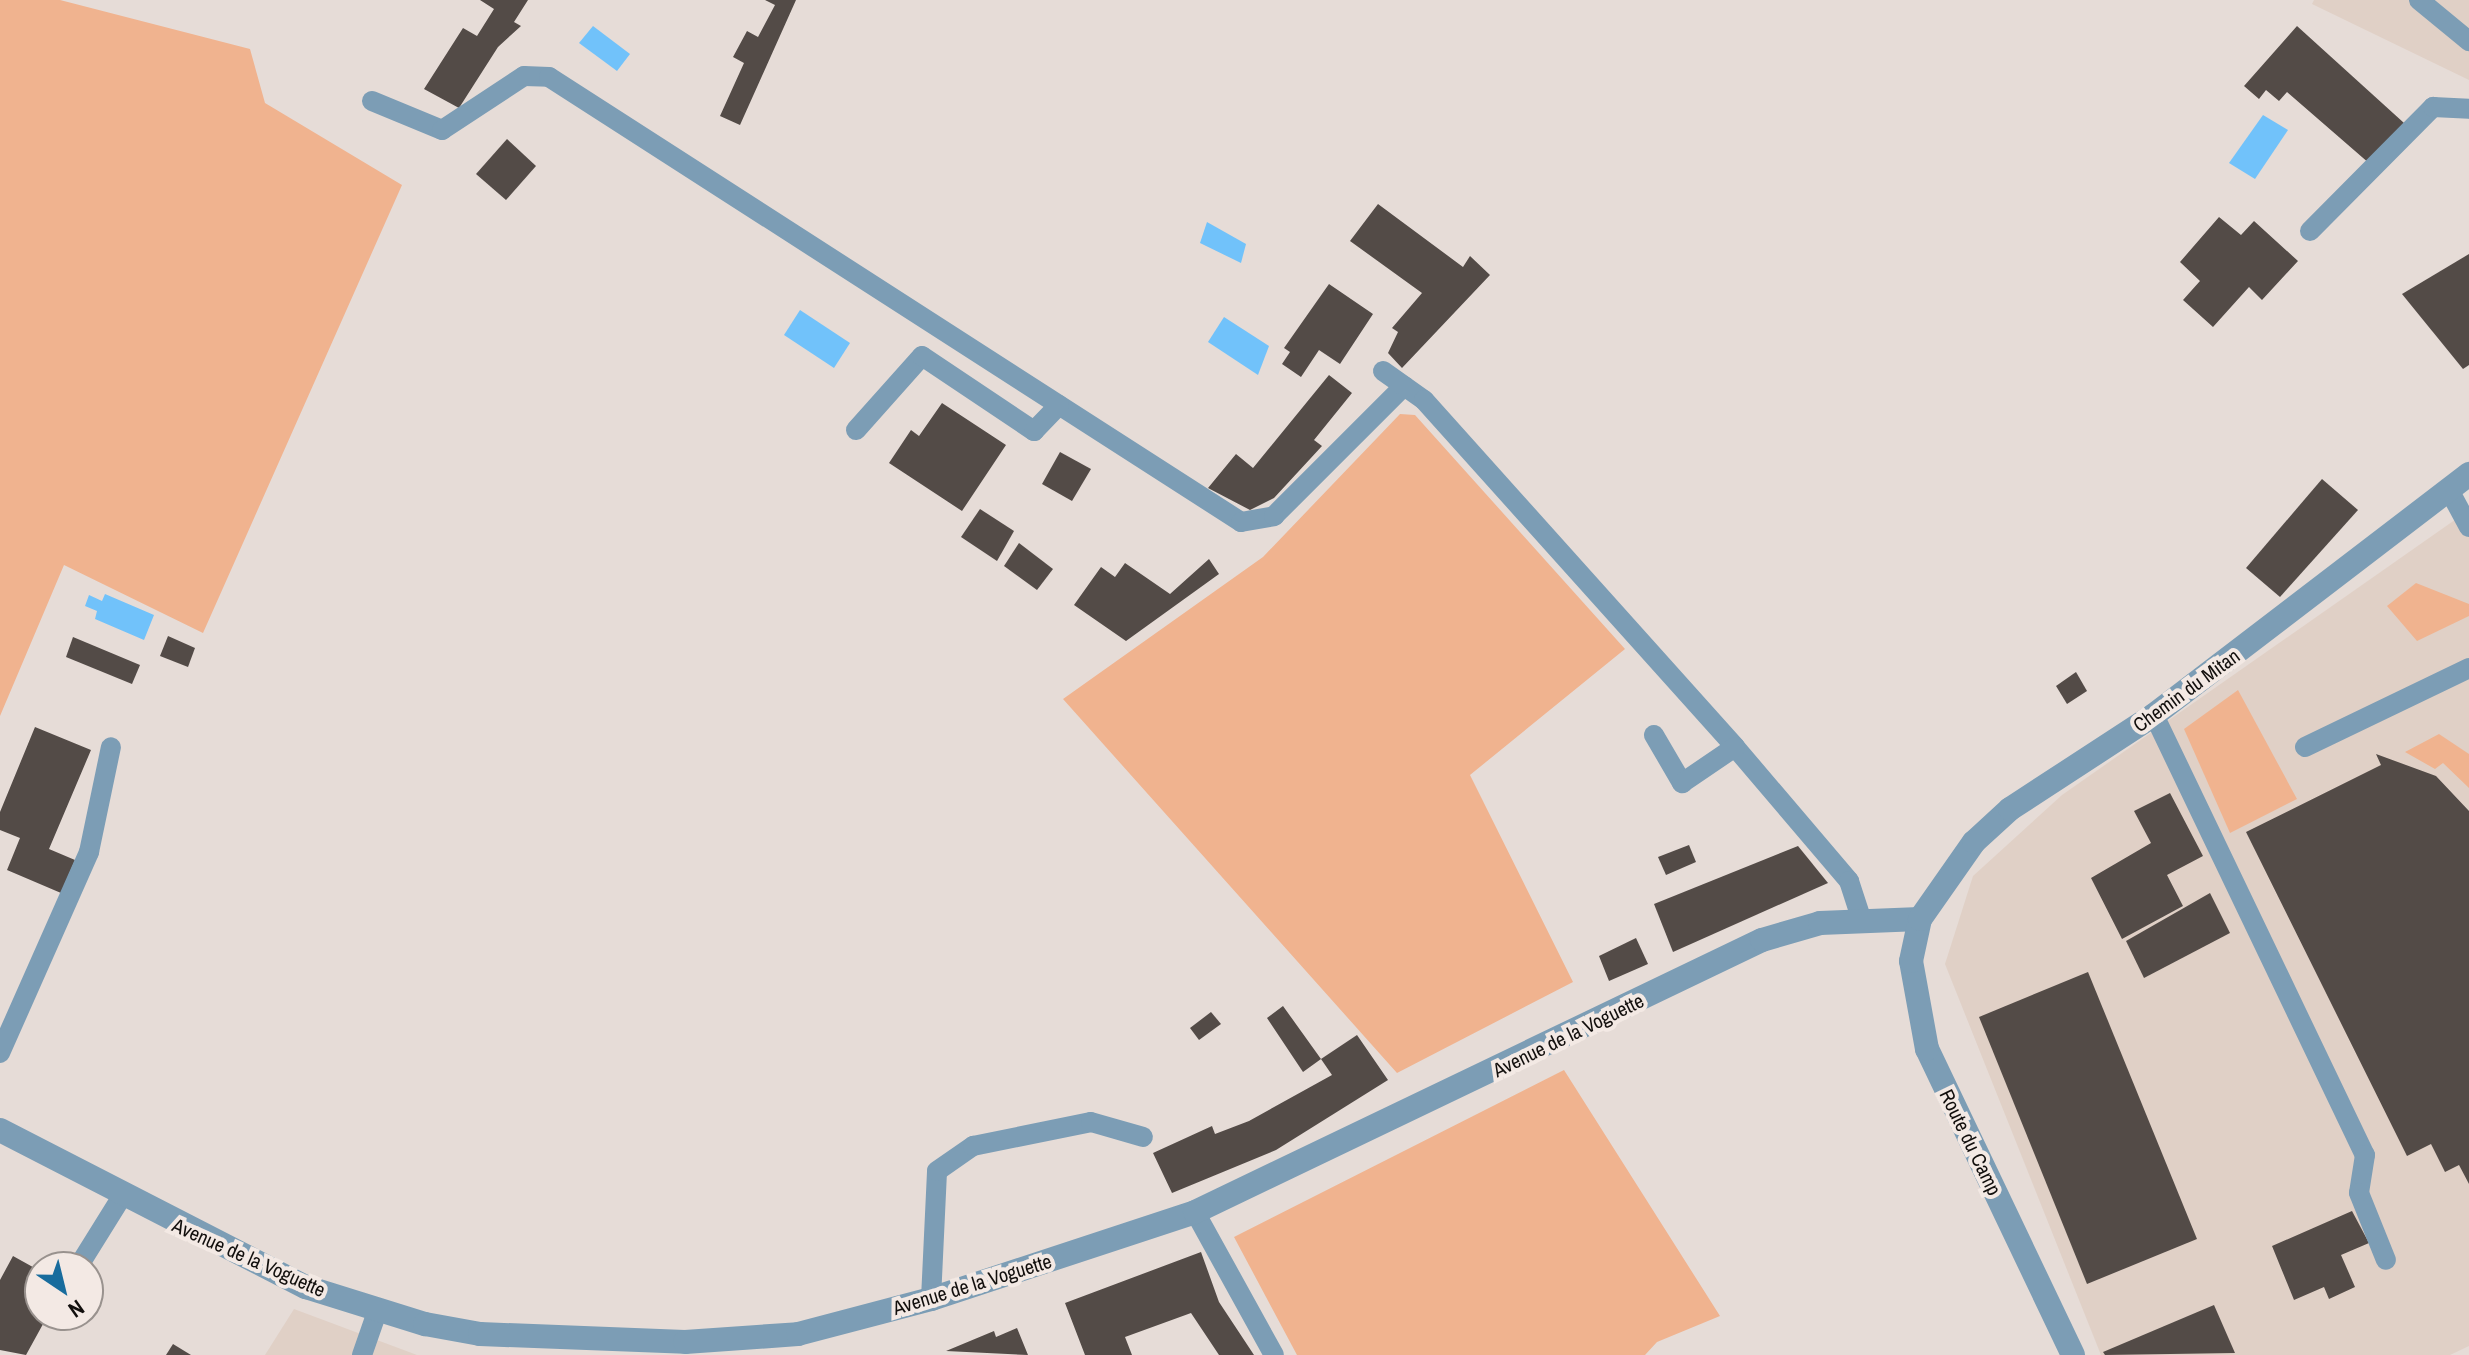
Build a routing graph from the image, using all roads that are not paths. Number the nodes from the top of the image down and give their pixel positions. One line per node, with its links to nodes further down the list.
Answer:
1 (2419, 0): 2 (lane)
2 (2469, 41)
3 (372, 101): 8 (lane)
4 (2469, 109): 5 (lane)
5 (2310, 231)
6 (1383, 371): 7 (lane)
7 (1404, 386): 8 (lane); 17 (lane)
8 (1059, 405): 9 (lane)
9 (856, 430)
10 (2469, 474): 11 (street, Chemin du Mitan)
11 (2449, 490): 12 (lane); 14 (street, Chemin du Mitan)
12 (2469, 527)
13 (2469, 668): 18 (lane)
14 (2154, 715): 19 (street, Chemin du Mitan); 27 (lane)
15 (1654, 735): 17 (lane)
16 (111, 747): 21 (lane)
17 (1735, 747): 20 (lane)
18 (2305, 747)
19 (1920, 919): 20 (street, Avenue de la Voguette); 33 (street, Route du Camp)
20 (1862, 921): 25 (street, Avenue de la Voguette)
21 (0, 1053)
22 (0, 1130): 24 (street, Avenue de la Voguette)
23 (1143, 1137): 28 (lane)
24 (121, 1198): 26 (lane); 29 (street, Avenue de la Voguette)
25 (1195, 1212): 28 (street, Avenue de la Voguette); 32 (lane)
26 (88, 1251)
27 (2386, 1260)
28 (931, 1299): 30 (street, Avenue de la Voguette)
29 (378, 1309): 30 (street, Avenue de la Voguette); 31 (lane)
30 (684, 1348)
31 (362, 1355)
32 (1274, 1355)
33 (2073, 1355)

